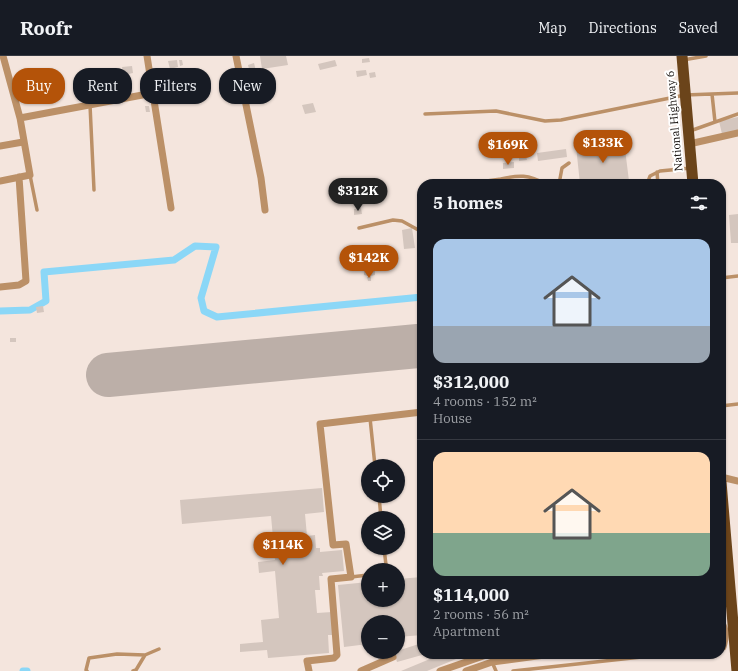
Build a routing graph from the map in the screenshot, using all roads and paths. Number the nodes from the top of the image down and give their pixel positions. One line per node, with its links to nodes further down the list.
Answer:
1 (3, 56): 15 (street)
2 (147, 56): 6 (street)
3 (236, 56): 37 (street)
4 (706, 56): 5 (lane)
5 (682, 58): 10 (highway, National Highway 6)
6 (149, 68)
7 (712, 94): 8 (lane); 10 (lane); 16 (lane)
8 (738, 94)
9 (140, 95): 12 (street)
10 (685, 95): 13 (lane); 17 (highway, National Highway 6)
11 (155, 104): 35 (street)
12 (90, 105): 15 (street); 34 (lane)
13 (425, 114)
14 (738, 114): 16 (lane)
15 (20, 118): 19 (street)
16 (715, 122): 17 (lane)
17 (689, 132): 20 (highway, National Highway 6)
18 (738, 133): 20 (street)
19 (23, 142): 21 (street); 25 (street)
20 (689, 144): 23 (highway, National Highway 6)
21 (0, 146)
22 (569, 163): 29 (lane)
23 (686, 169): 24 (lane); 32 (highway, National Highway 6)
24 (657, 172): 30 (lane); 31 (lane)
25 (30, 175): 26 (street); 36 (lane)
26 (19, 177): 33 (street); 42 (street)
27 (501, 179): 28 (lane)
28 (533, 179)
29 (560, 179)
30 (649, 179)
31 (658, 179)
32 (691, 179)
33 (0, 181)
34 (94, 190)
35 (171, 208)
36 (37, 210)
37 (265, 210)
38 (360, 228): 39 (lane)
39 (417, 229)
40 (738, 276): 41 (lane)
41 (726, 277)
42 (0, 287)
43 (738, 404): 44 (lane)
44 (726, 405)
45 (417, 413): 46 (street)
46 (370, 418): 47 (lane); 52 (street)
47 (374, 459)
48 (726, 478): 49 (street)
49 (738, 481)
50 (726, 541): 53 (highway)
51 (361, 576): 52 (lane)
52 (351, 577): 67 (street)
53 (732, 612): 54 (street); 57 (highway)
54 (726, 617)
55 (726, 648): 57 (street)
56 (159, 649): 58 (lane)
57 (735, 650): 73 (highway)
58 (145, 655): 65 (lane); 66 (lane)
59 (388, 659): 68 (street)
60 (475, 659): 69 (street)
61 (491, 659): 64 (street)
62 (514, 659): 64 (street)
63 (623, 659): 72 (lane)
64 (492, 662): 70 (street); 71 (lane)
65 (87, 671)
66 (133, 671)
67 (309, 671)
68 (361, 671)
69 (440, 671)
70 (466, 671)
71 (496, 671)
72 (513, 671)
73 (737, 671)

